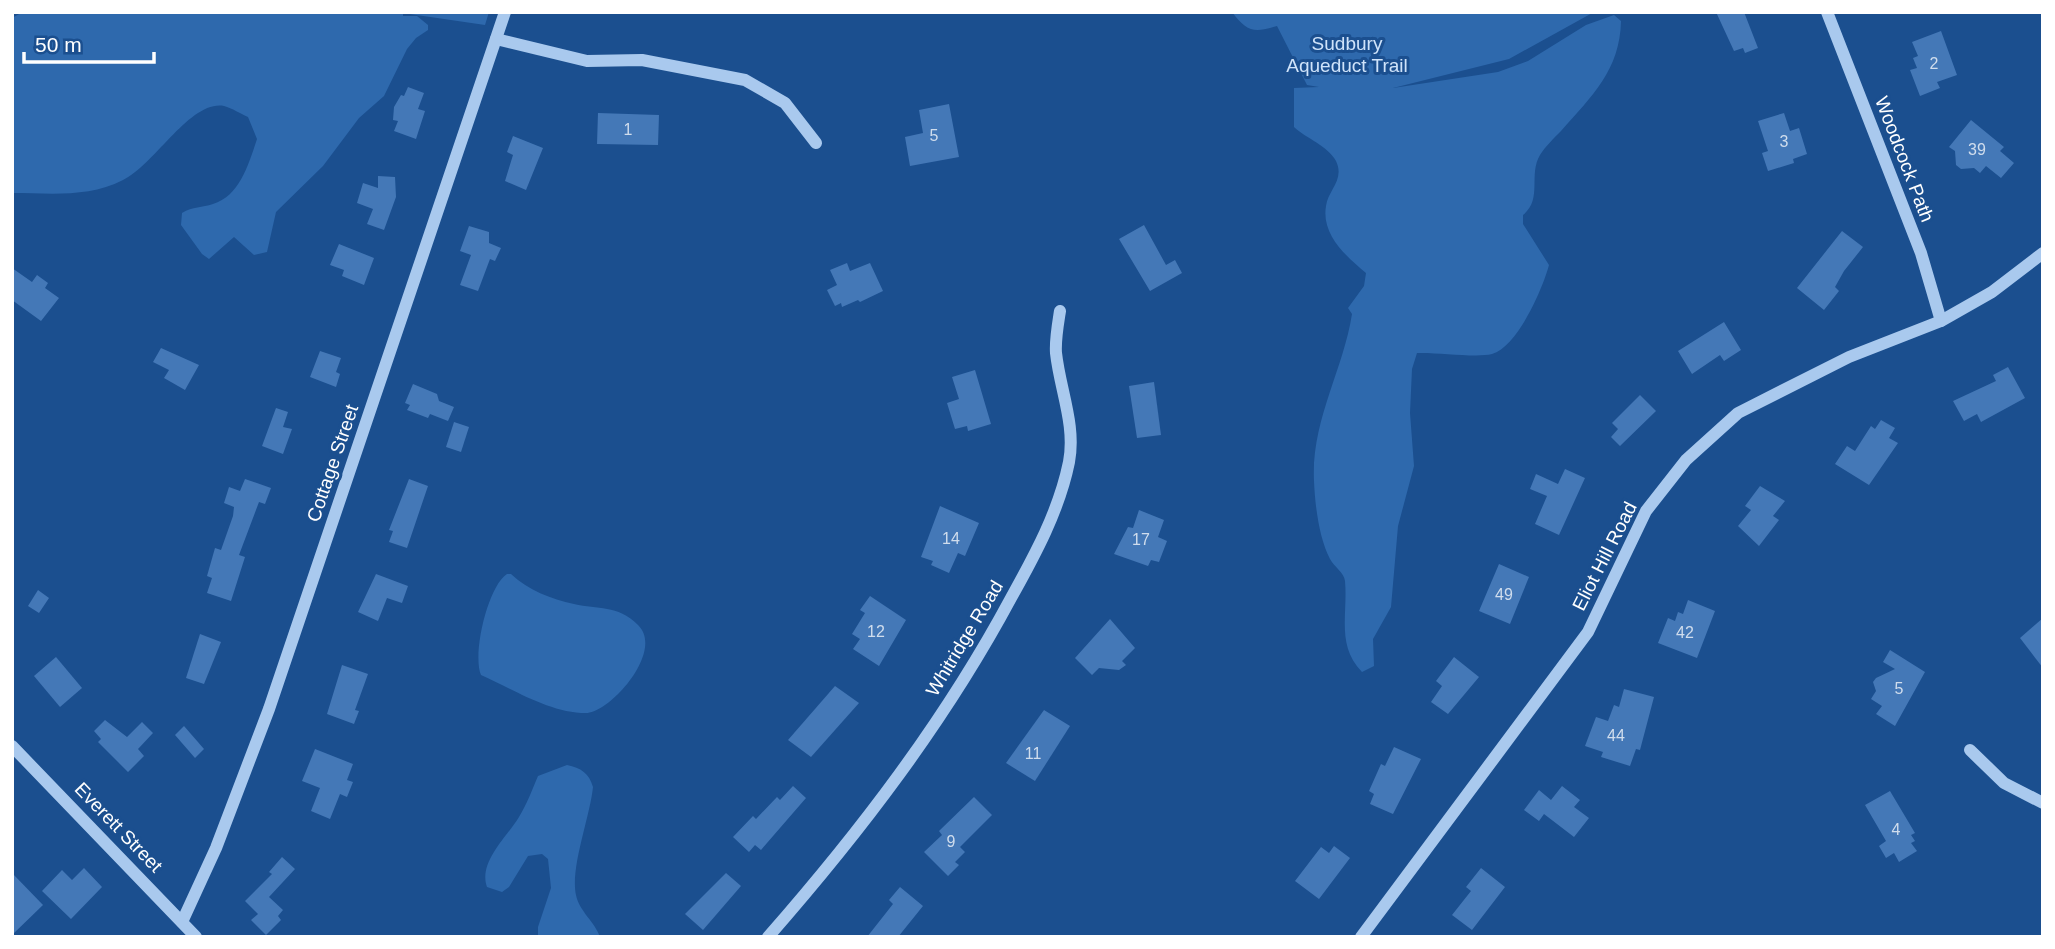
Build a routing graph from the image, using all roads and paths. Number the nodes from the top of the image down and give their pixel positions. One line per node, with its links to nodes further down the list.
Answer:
1 (505, 12): 3 (street, Cottage Street)
2 (1827, 12): 7 (street, Woodcock Path)
3 (496, 39): 4 (street); 11 (street, Cottage Street)
4 (816, 143)
5 (2043, 253): 7 (street, Eliot Hill Road)
6 (1060, 311): 13 (street, Whitridge Road)
7 (1941, 321): 14 (street, Eliot Hill Road)
8 (12, 746): 11 (street, Everett Street)
9 (1970, 750): 10 (street)
10 (2043, 803)
11 (181, 922): 12 (street, Everett Street)
12 (196, 937)
13 (768, 937)
14 (1361, 937)

